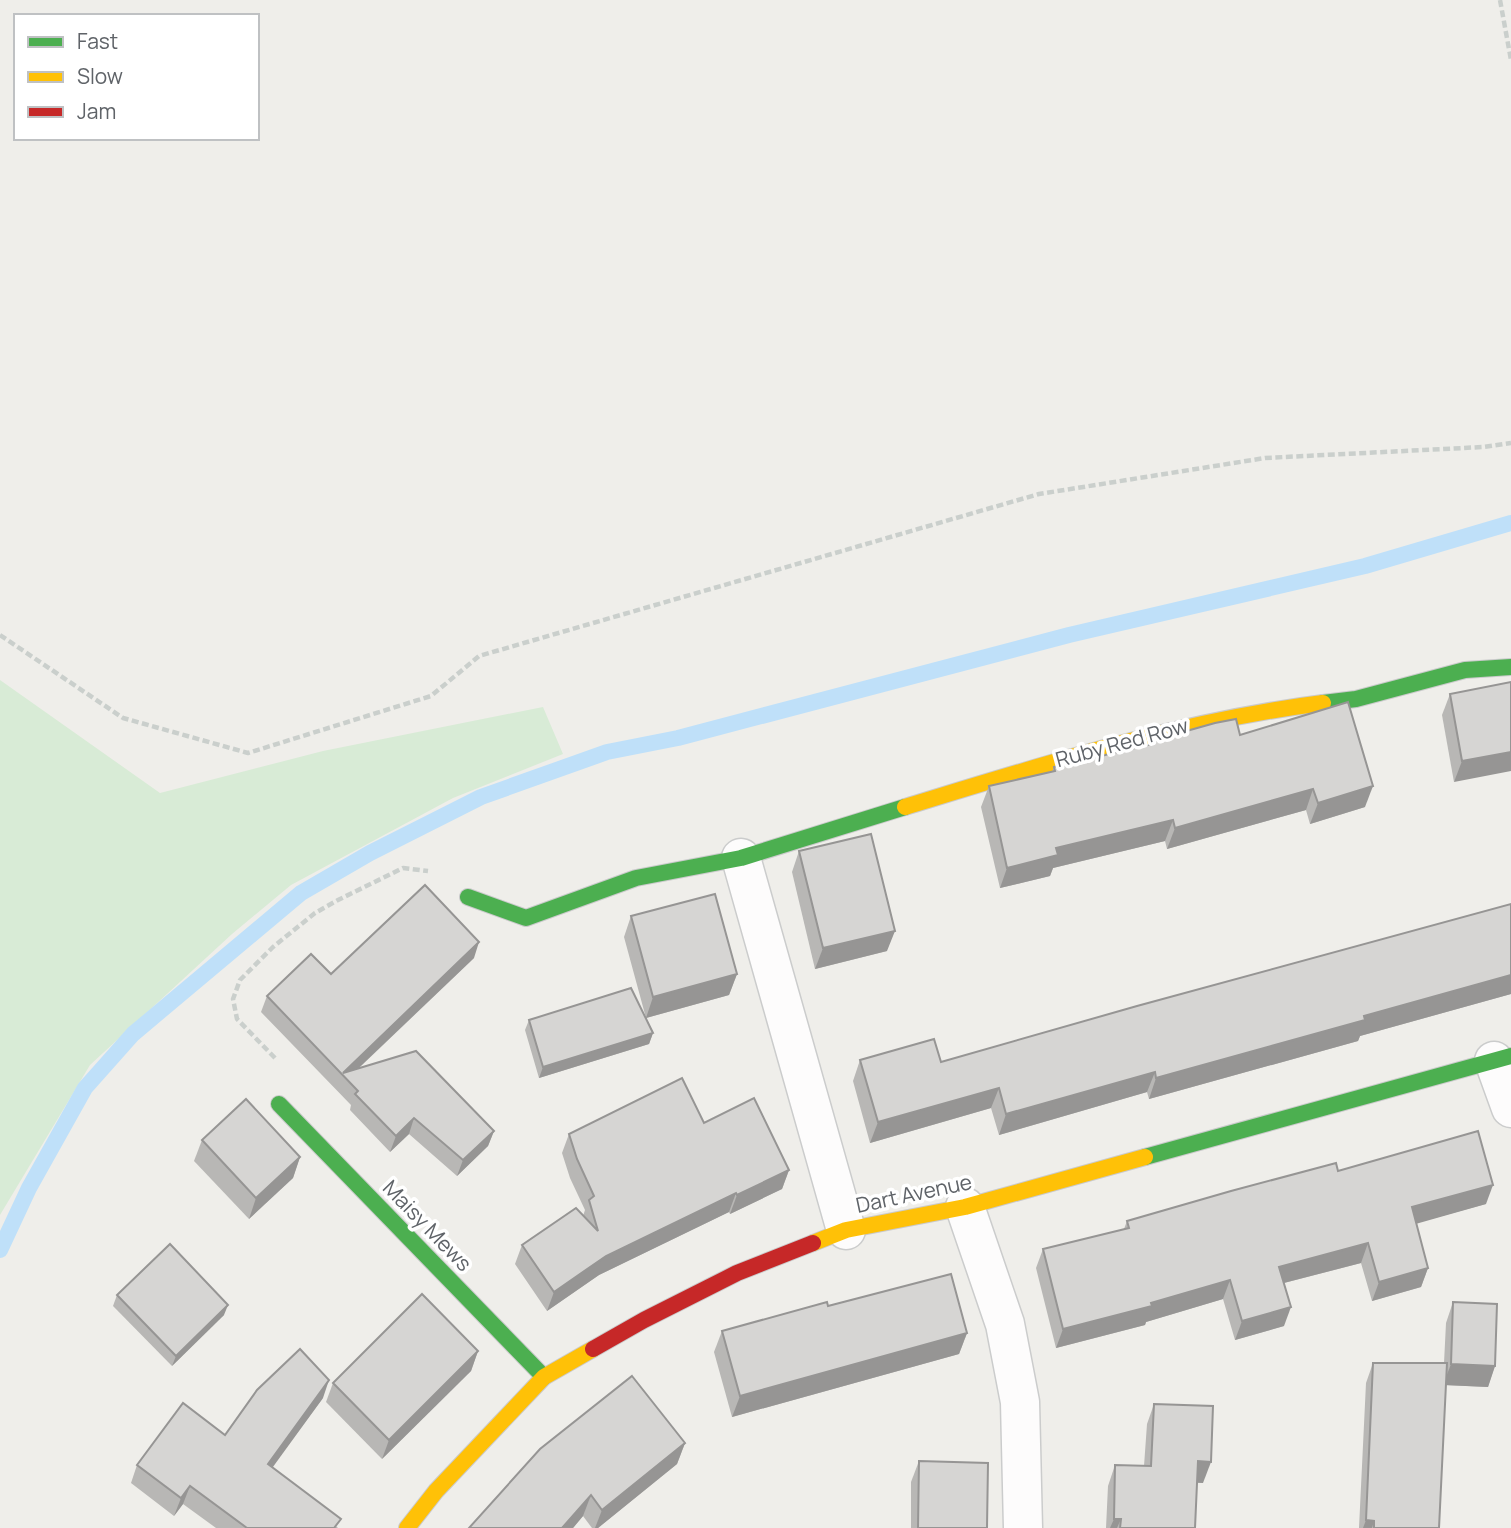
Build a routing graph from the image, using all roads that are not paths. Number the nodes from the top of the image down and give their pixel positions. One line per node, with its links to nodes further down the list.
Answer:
1 (1511, 667): 2 (street, Ruby Red Row)
2 (741, 858): 3 (street, Ruby Red Row); 8 (street)
3 (468, 897)
4 (1502, 1059): 6 (street); 7 (street, Dart Avenue)
5 (279, 1104): 9 (street, Maisy Mews)
6 (1511, 1108)
7 (965, 1207): 8 (street, Dart Avenue); 11 (street)
8 (846, 1230): 9 (street, Dart Avenue)
9 (544, 1377): 10 (street, Dart Avenue)
10 (407, 1528)
11 (1023, 1528)

